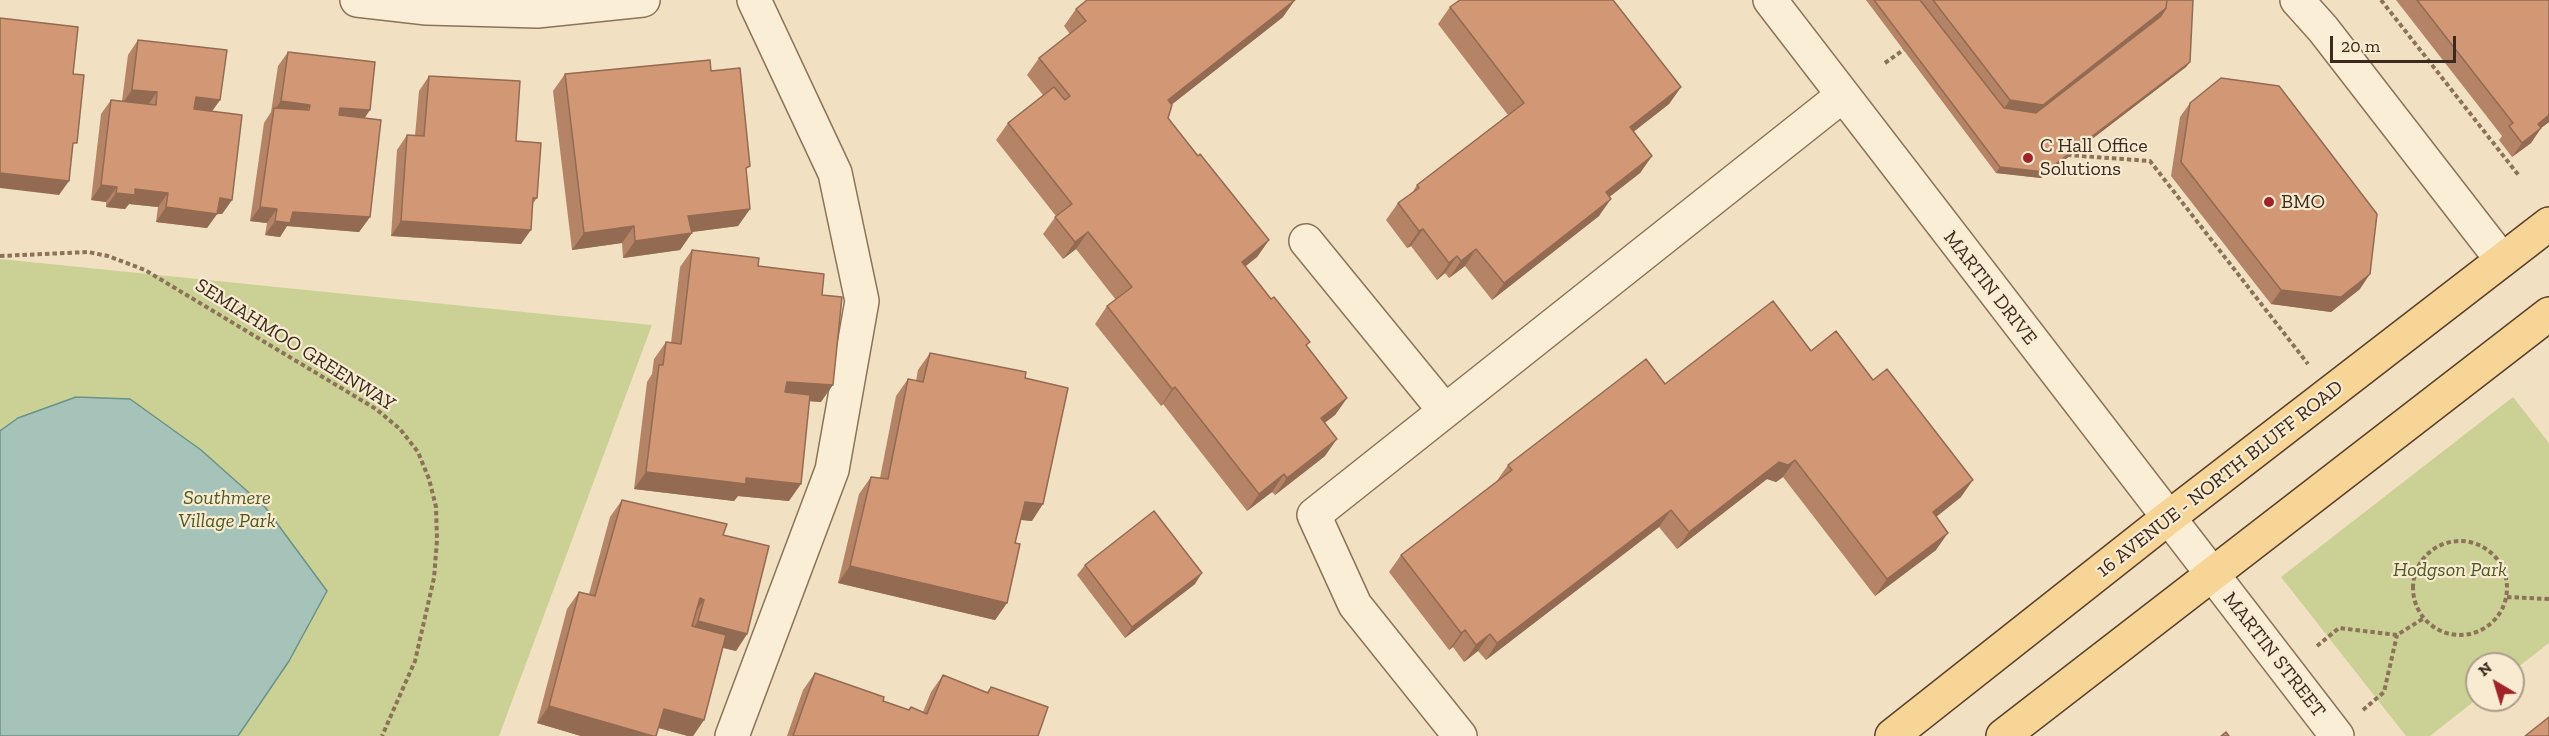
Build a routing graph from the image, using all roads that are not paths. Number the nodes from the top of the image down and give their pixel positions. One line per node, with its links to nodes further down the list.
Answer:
1 (357, 0): 2 (street)
2 (643, 0)
3 (754, 0): 15 (street)
4 (1770, 0): 6 (street, MARTIN DRIVE)
5 (2297, 0): 9 (street)
6 (1842, 96): 11 (street); 12 (street, MARTIN DRIVE)
7 (2549, 224): 9 (main road, 16 AVENUE - NORTH BLUFF ROAD)
8 (1306, 241): 11 (street)
9 (2502, 260): 12 (main road, 16 AVENUE - NORTH BLUFF ROAD)
10 (2549, 314): 13 (main road)
11 (1445, 411): 16 (street)
12 (2168, 518): 13 (street, MARTIN DRIVE); 17 (main road, 16 AVENUE - NORTH BLUFF ROAD)
13 (2212, 574): 14 (street, MARTIN STREET); 18 (main road)
14 (2336, 735)
15 (732, 736)
16 (1460, 736)
17 (1892, 736)
18 (2003, 736)

